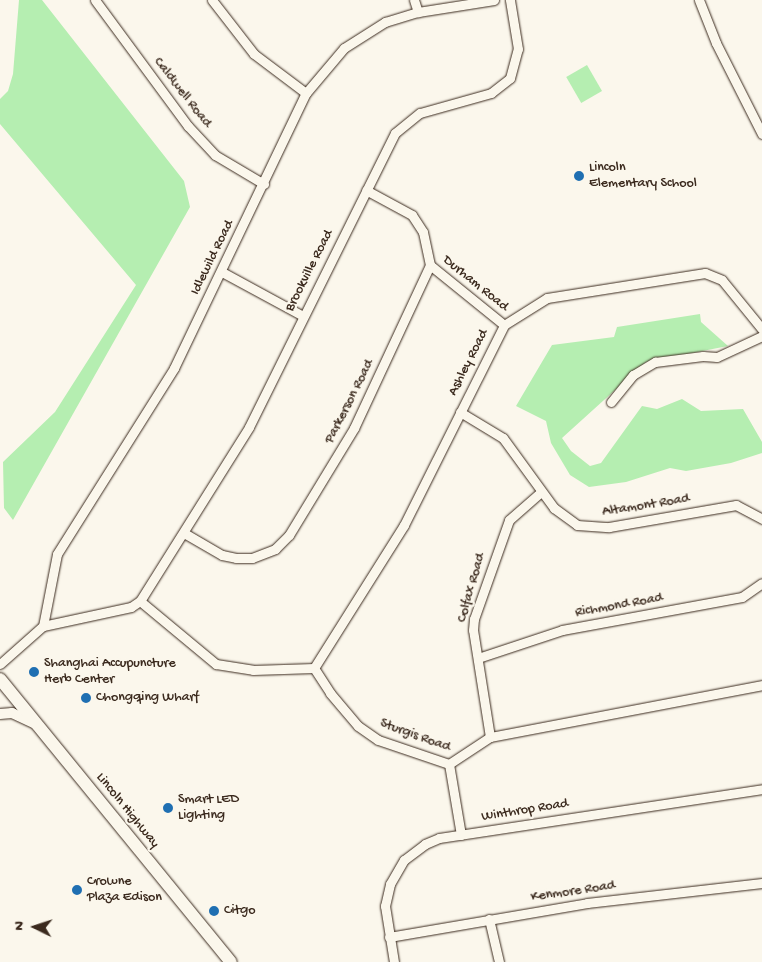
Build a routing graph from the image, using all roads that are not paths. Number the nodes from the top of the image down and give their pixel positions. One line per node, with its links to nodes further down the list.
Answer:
1 (96, 0): 10 (street, Caldwell Road)
2 (212, 0): 8 (street)
3 (414, 0): 7 (street)
4 (494, 0): 7 (street, Idlewild Road)
5 (510, 0): 11 (street, Brookville Road)
6 (699, 0): 9 (street)
7 (418, 12): 8 (street, Idlewild Road)
8 (306, 93): 10 (street, Idlewild Road)
9 (762, 134)
10 (264, 184): 13 (street, Idlewild Road)
11 (366, 190): 12 (street); 14 (street, Brookville Road)
12 (430, 264): 15 (street, Durham Road); 22 (street, Parkerson Road)
13 (222, 272): 14 (street); 25 (street, Idlewild Road)
14 (302, 316): 22 (street, Brookville Road)
15 (504, 325): 16 (street, Ashley Road); 19 (street, Ashley Road)
16 (762, 329)
17 (762, 336): 18 (street)
18 (611, 402)
19 (460, 412): 20 (street, Altamont Road); 28 (street, Ashley Road)
20 (540, 492): 21 (street, Altamont Road); 26 (street, Colfax Road)
21 (762, 519)
22 (184, 532): 24 (street, Brookville Road)
23 (762, 582): 26 (street, Richmond Road)
24 (140, 601): 25 (street); 28 (street)
25 (43, 626): 27 (street)
26 (478, 658): 33 (street, Colfax Road)
27 (0, 664)
28 (314, 668): 34 (street, Sturgis Road)
29 (0, 678): 32 (main road, Lincoln Highway)
30 (762, 685): 33 (street, Sturgis Road)
31 (0, 714): 32 (street)
32 (39, 726): 40 (main road, Lincoln Highway)
33 (490, 737): 34 (street, Sturgis Road)
34 (449, 764): 36 (street)
35 (762, 789): 36 (street, Winthrop Road)
36 (461, 835): 39 (street, Winthrop Road)
37 (762, 883): 38 (street, Kenmore Road)
38 (489, 919): 39 (street, Kenmore Road); 42 (street)
39 (389, 937): 41 (street, Winthrop Road)
40 (231, 962)
41 (394, 962)
42 (499, 962)

